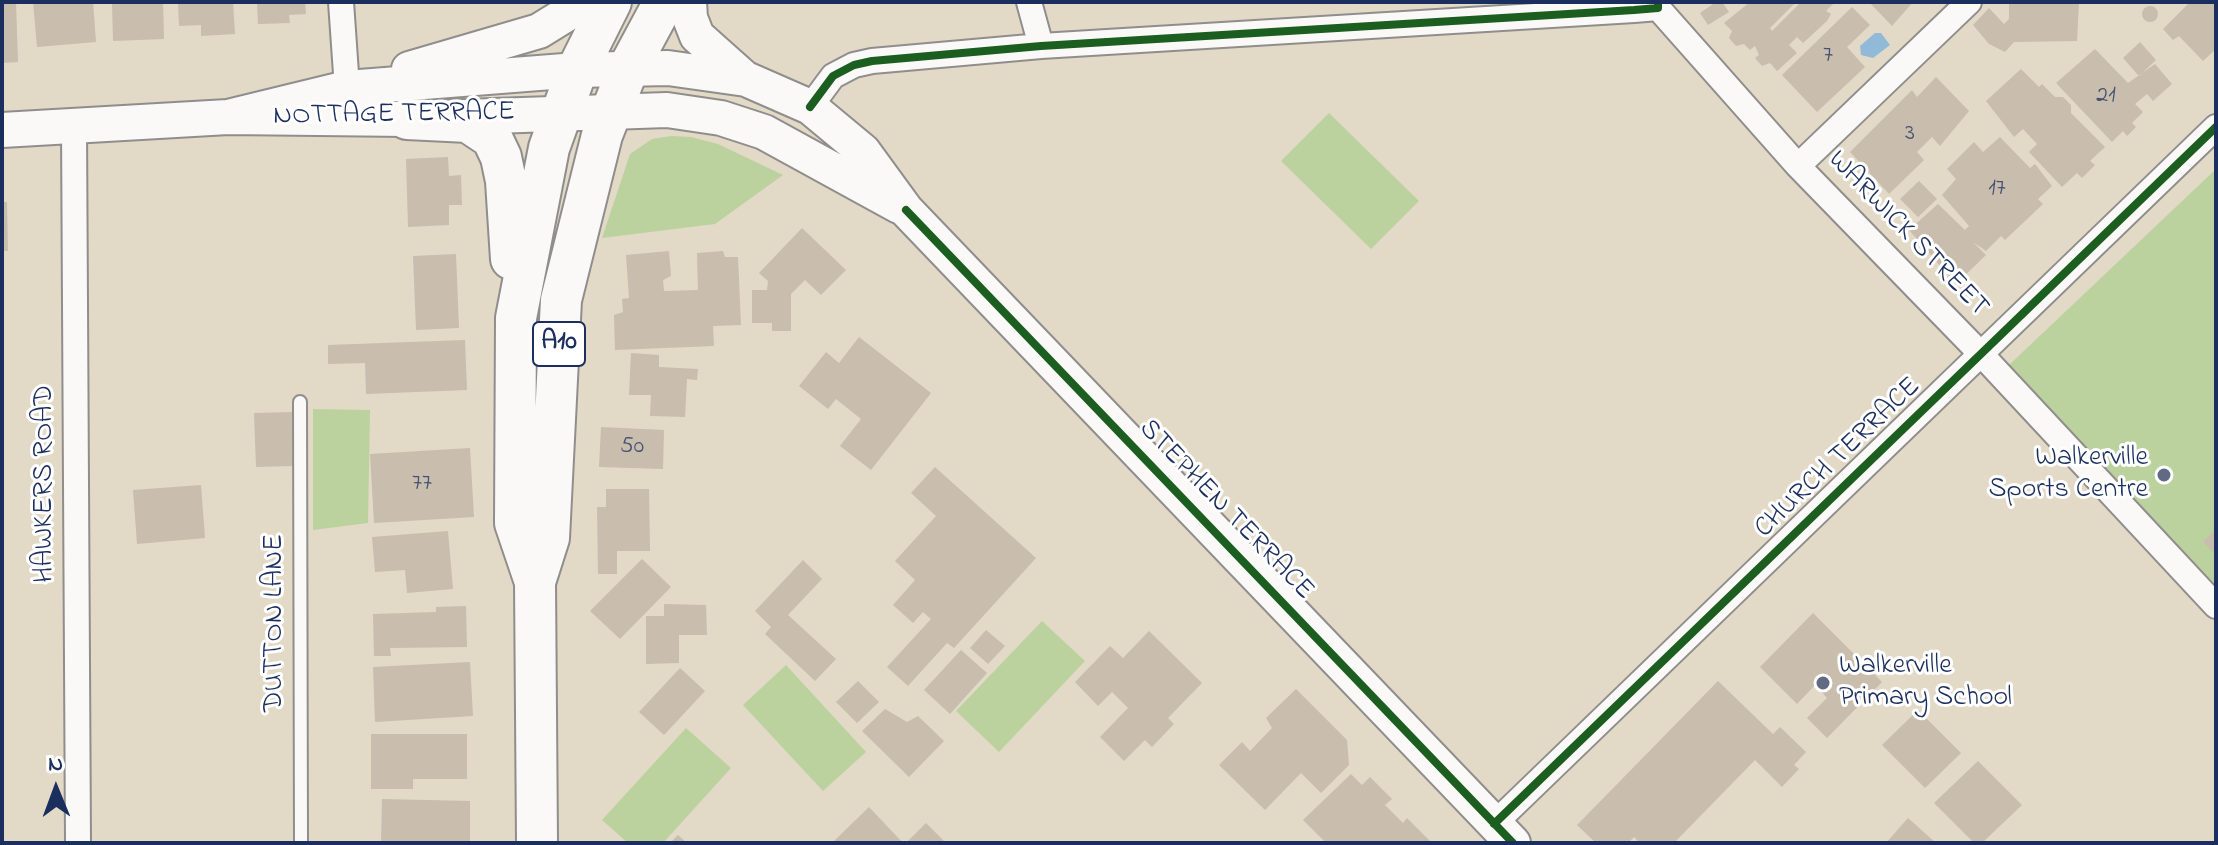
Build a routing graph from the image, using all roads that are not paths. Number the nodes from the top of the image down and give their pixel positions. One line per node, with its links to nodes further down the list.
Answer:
1 (341, 2): 14 (street)
2 (586, 2): 14 (main road)
3 (611, 2): 12 (highway, A10)
4 (664, 2): 11 (highway, A10)
5 (689, 2): 13 (main road)
6 (1029, 2): 10 (street)
7 (1969, 2): 23 (street)
8 (1658, 5): 9 (street); 23 (street, WARWICK STREET)
9 (1569, 8): 10 (street)
10 (1041, 46): 15 (street)
11 (628, 69): 12 (main road, NOTTAGE TERRACE); 13 (main road, STEPHEN TERRACE); 16 (highway, A10)
12 (577, 70): 14 (main road, NOTTAGE TERRACE); 17 (highway, A10)
13 (746, 79): 15 (main road, STEPHEN TERRACE)
14 (347, 88): 18 (main road, NOTTAGE TERRACE)
15 (810, 107): 24 (main road, STEPHEN TERRACE)
16 (610, 111): 17 (main road, NOTTAGE TERRACE); 24 (main road, STEPHEN TERRACE); 28 (highway, A10)
17 (561, 112): 19 (main road, NOTTAGE TERRACE); 25 (highway, A10)
18 (228, 117): 19 (main road, NOTTAGE TERRACE); 20 (main road, NOTTAGE TERRACE)
19 (407, 119): 25 (highway)
20 (74, 125): 22 (main road, NOTTAGE TERRACE); 31 (street, HAWKERS ROAD)
21 (2216, 127): 26 (street, CHURCH TERRACE)
22 (2, 130)
23 (1798, 166): 26 (street, WARWICK STREET)
24 (906, 210): 30 (main road, STEPHEN TERRACE)
25 (516, 318): 28 (highway, A10)
26 (1980, 353): 29 (street, WARWICK STREET); 30 (street, CHURCH TERRACE)
27 (300, 402): 32 (lane, DUTTON LANE)
28 (535, 582): 33 (highway, A10)
29 (2216, 606)
30 (1503, 833)
31 (78, 843)
32 (301, 843)
33 (537, 843)

